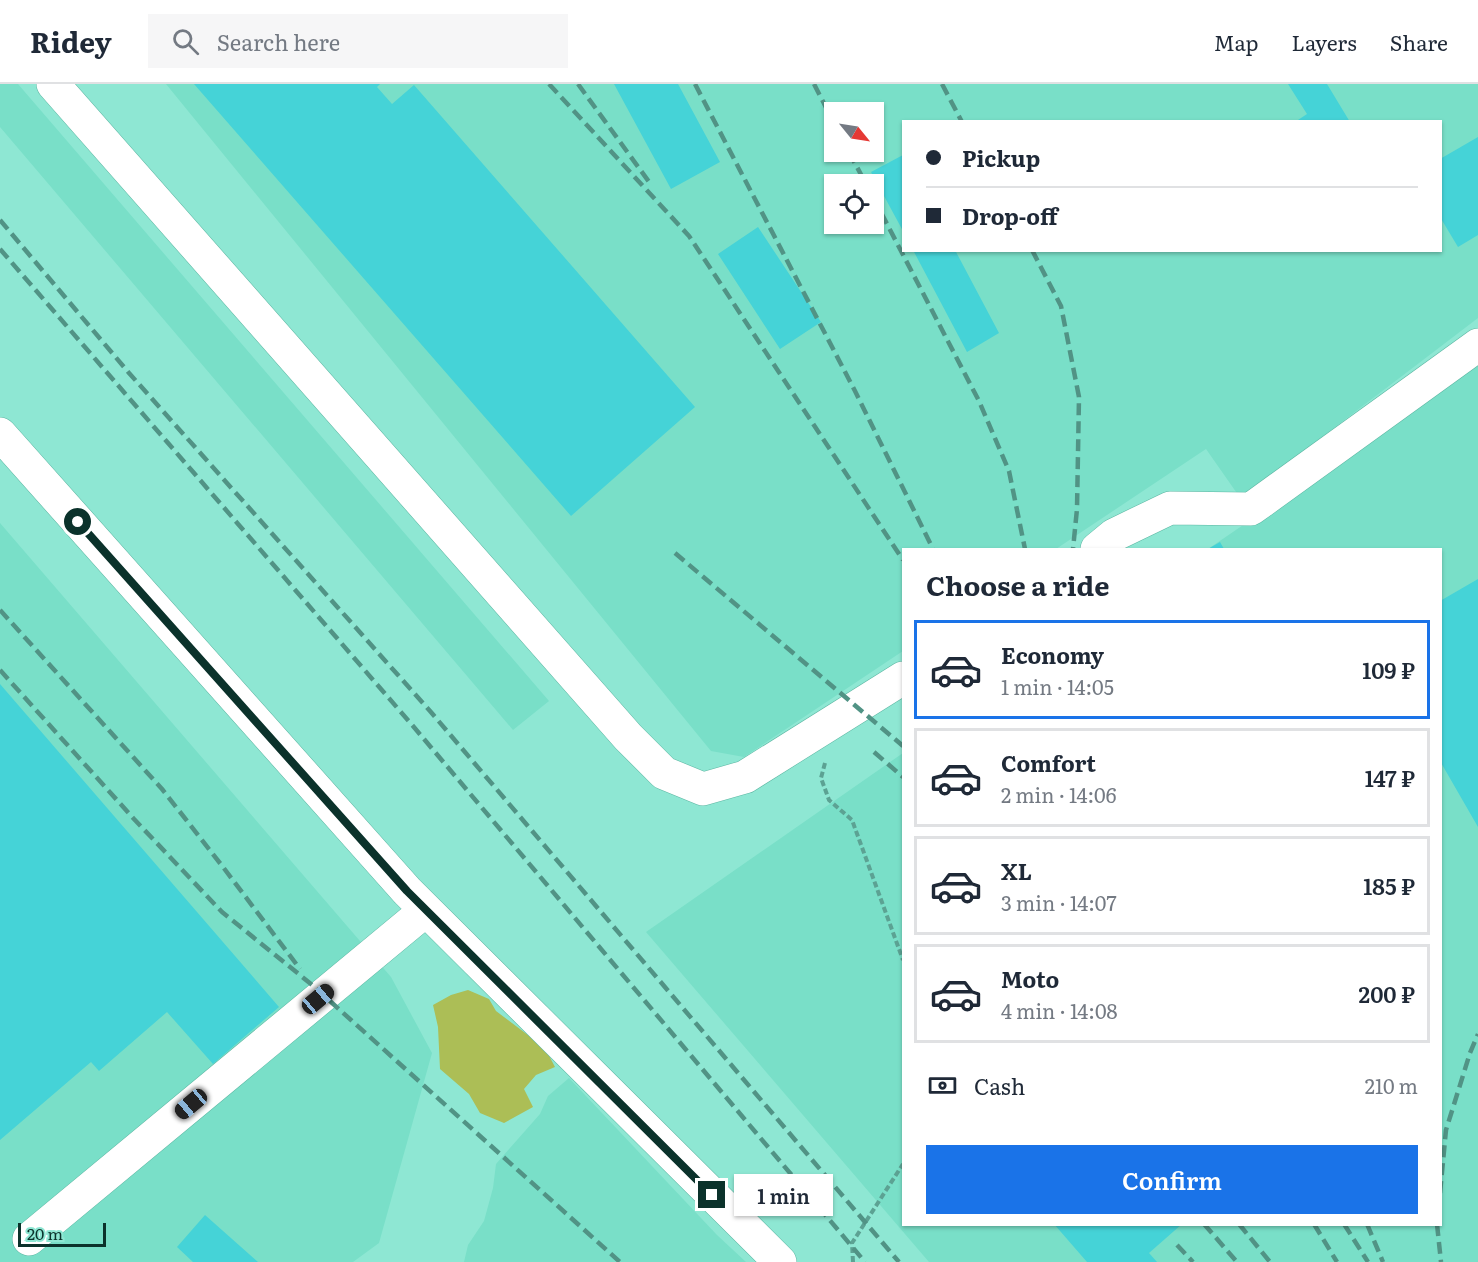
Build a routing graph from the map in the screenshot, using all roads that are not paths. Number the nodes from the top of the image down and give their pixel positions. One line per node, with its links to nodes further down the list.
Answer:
1 (53, 84): 5 (street)
2 (1478, 345): 4 (street)
3 (0, 434): 6 (street)
4 (1098, 548)
5 (902, 679)
6 (426, 910): 7 (street); 8 (street)
7 (29, 1239)
8 (780, 1262)

